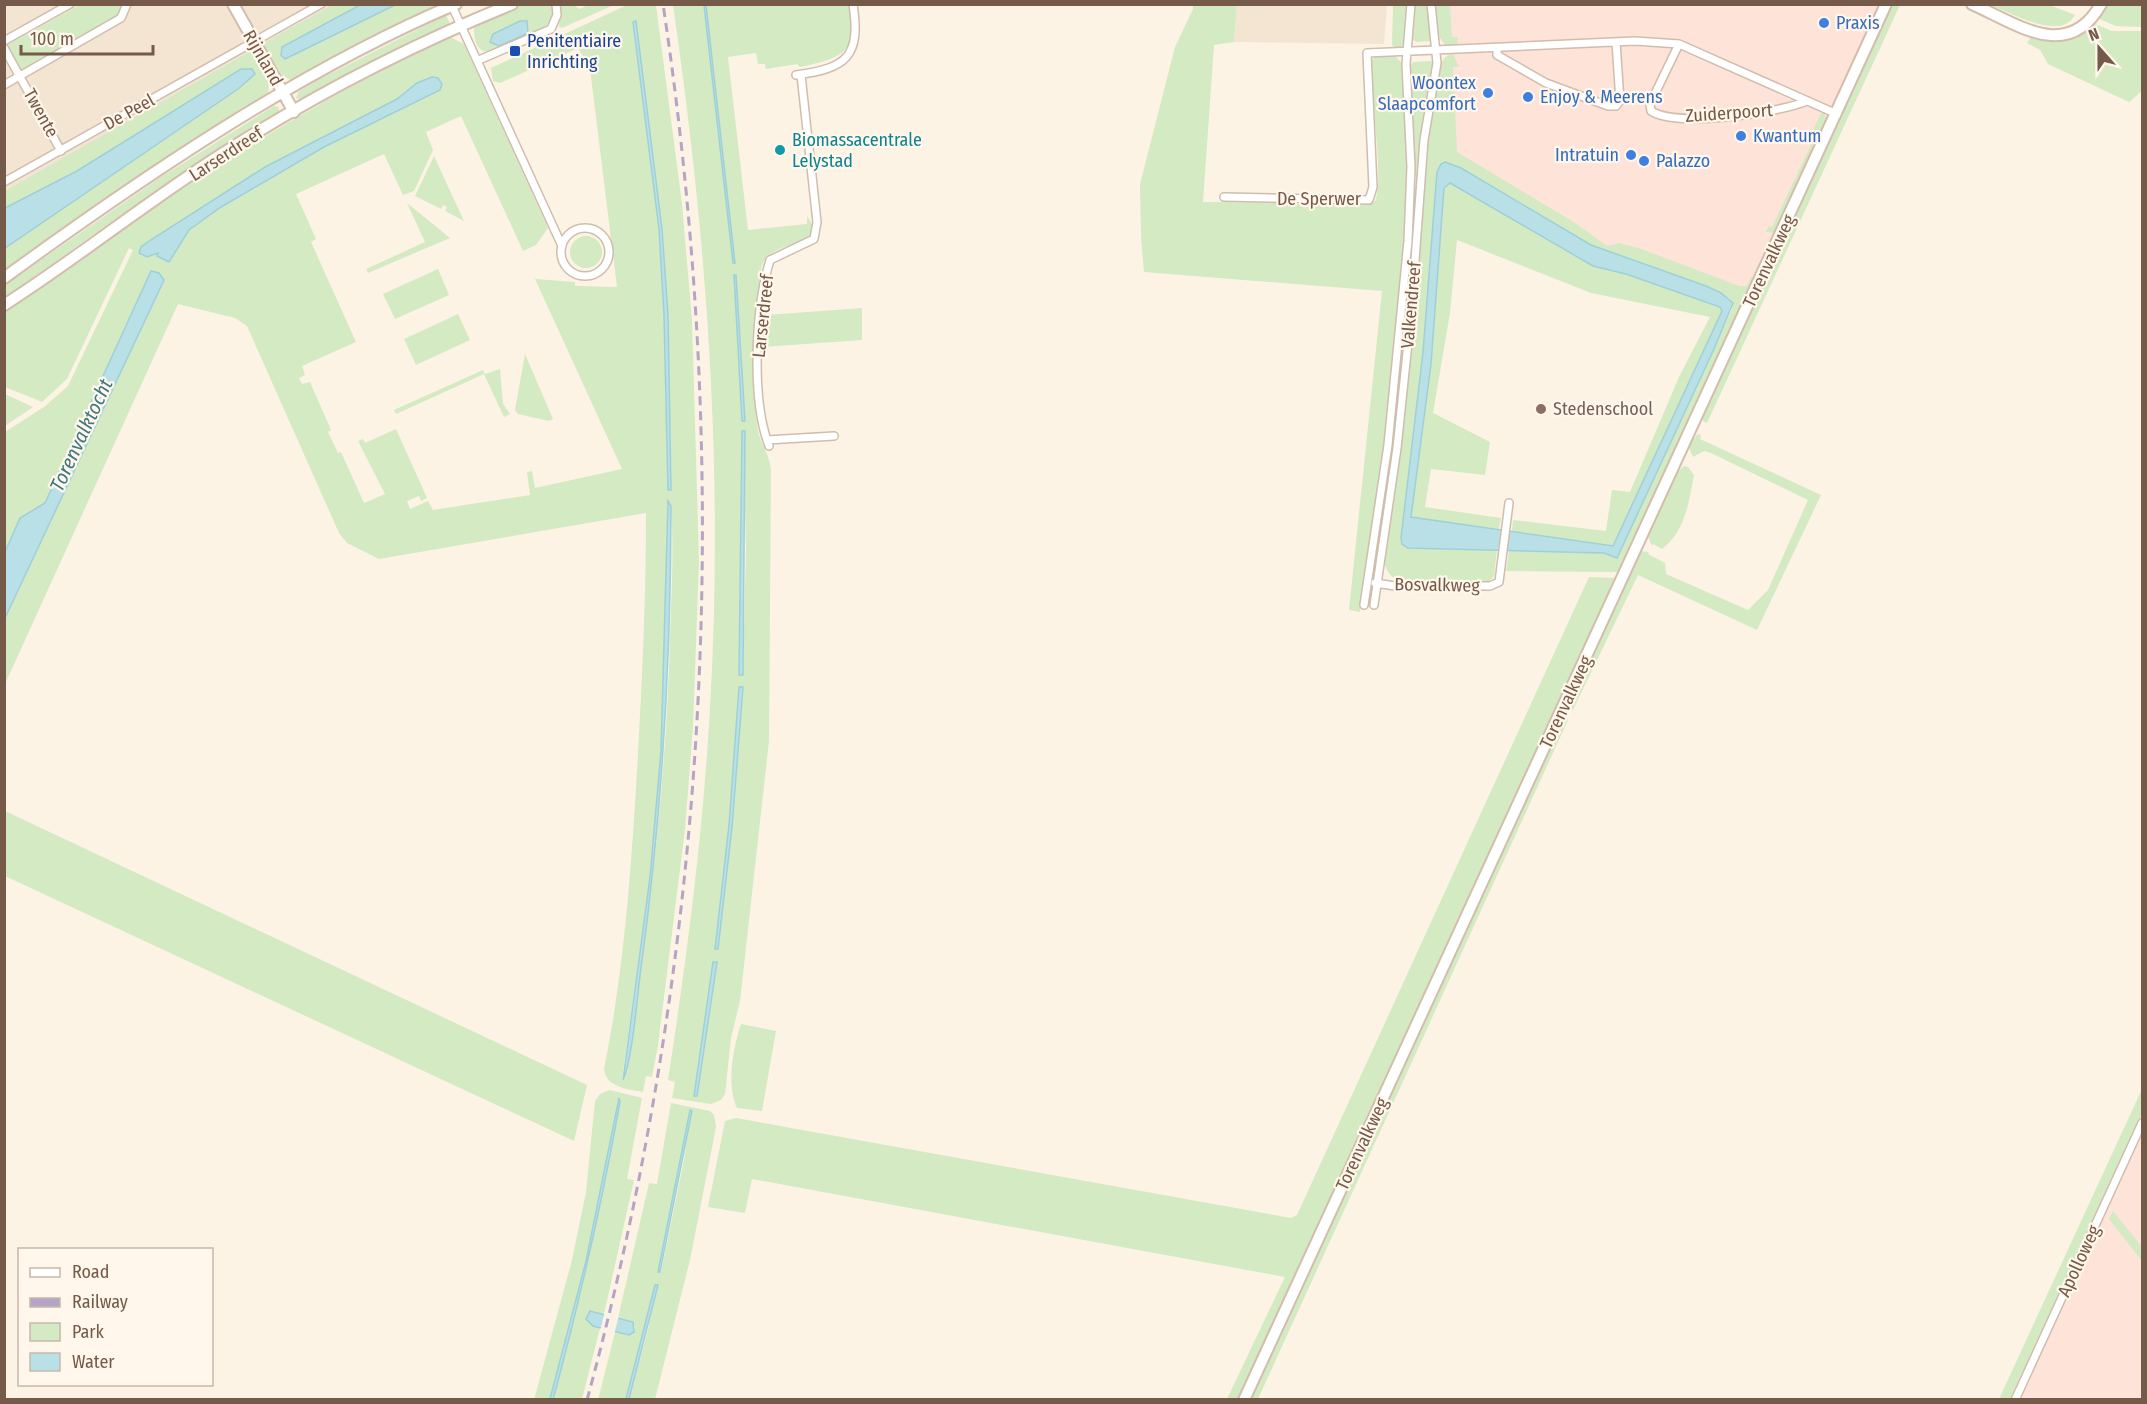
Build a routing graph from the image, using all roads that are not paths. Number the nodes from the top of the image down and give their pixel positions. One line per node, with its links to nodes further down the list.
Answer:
1 (70, 4): 17 (street)
2 (127, 4): 26 (street, Twente)
3 (233, 4): 19 (street, Rijnland)
4 (321, 4): 19 (street, De Peel)
5 (512, 4): 16 (street, Larserdreef)
6 (556, 4): 25 (street)
7 (853, 4): 38 (street, Larserdreef)
8 (1411, 4): 23 (street, Valkendreef)
9 (1431, 4): 24 (street, Valkendreef)
10 (1886, 4): 31 (street, Torenvalkweg)
11 (1972, 4): 15 (street)
12 (2092, 4): 15 (street)
13 (2101, 4): 15 (street)
14 (454, 5): 16 (street, Larserdreef); 28 (street, Larserdreef)
15 (2089, 19)
16 (461, 25): 25 (street, Larserdreef); 30 (street, Larserdreef)
17 (4, 41)
18 (1616, 42): 20 (street, Zuiderpoort); 22 (street, Zuiderpoort); 22 (street)
19 (254, 43): 28 (street, Rijnland); 32 (street, De Peel)
20 (1679, 44): 29 (street, Zuiderpoort); 29 (street, Zuiderpoort)
21 (4, 48): 26 (street, Twente)
22 (1497, 48): 24 (street, Zuiderpoort)
23 (1408, 51): 24 (street, Zuiderpoort); 34 (street, De Sperwer); 40 (street, Valkendreef)
24 (1437, 51): 41 (street, Valkendreef)
25 (479, 60): 35 (street, Larserdreef)
26 (20, 76): 27 (street, Twente); 32 (street, Twente)
27 (4, 85)
28 (283, 93): 30 (street, Rijnland); 36 (street, Larserdreef)
29 (1808, 101): 31 (street, Zuiderpoort)
30 (294, 112): 37 (street, Larserdreef)
31 (1837, 114): 45 (street, Torenvalkweg)
32 (61, 151): 33 (street, De Peel)
33 (4, 182)
34 (1224, 197)
35 (562, 246): 35 (street, Larserdreef)
36 (4, 278)
37 (4, 305)
38 (834, 436)
39 (1509, 503): 41 (street, Bosvalkweg)
40 (1368, 582): 41 (street, Bosvalkweg); 42 (street, Valkendreef)
41 (1378, 583): 43 (street, Valkendreef)
42 (1364, 605)
43 (1374, 605)
44 (2142, 1123): 46 (street, Apolloweg)
45 (1244, 1400)
46 (2015, 1400)

